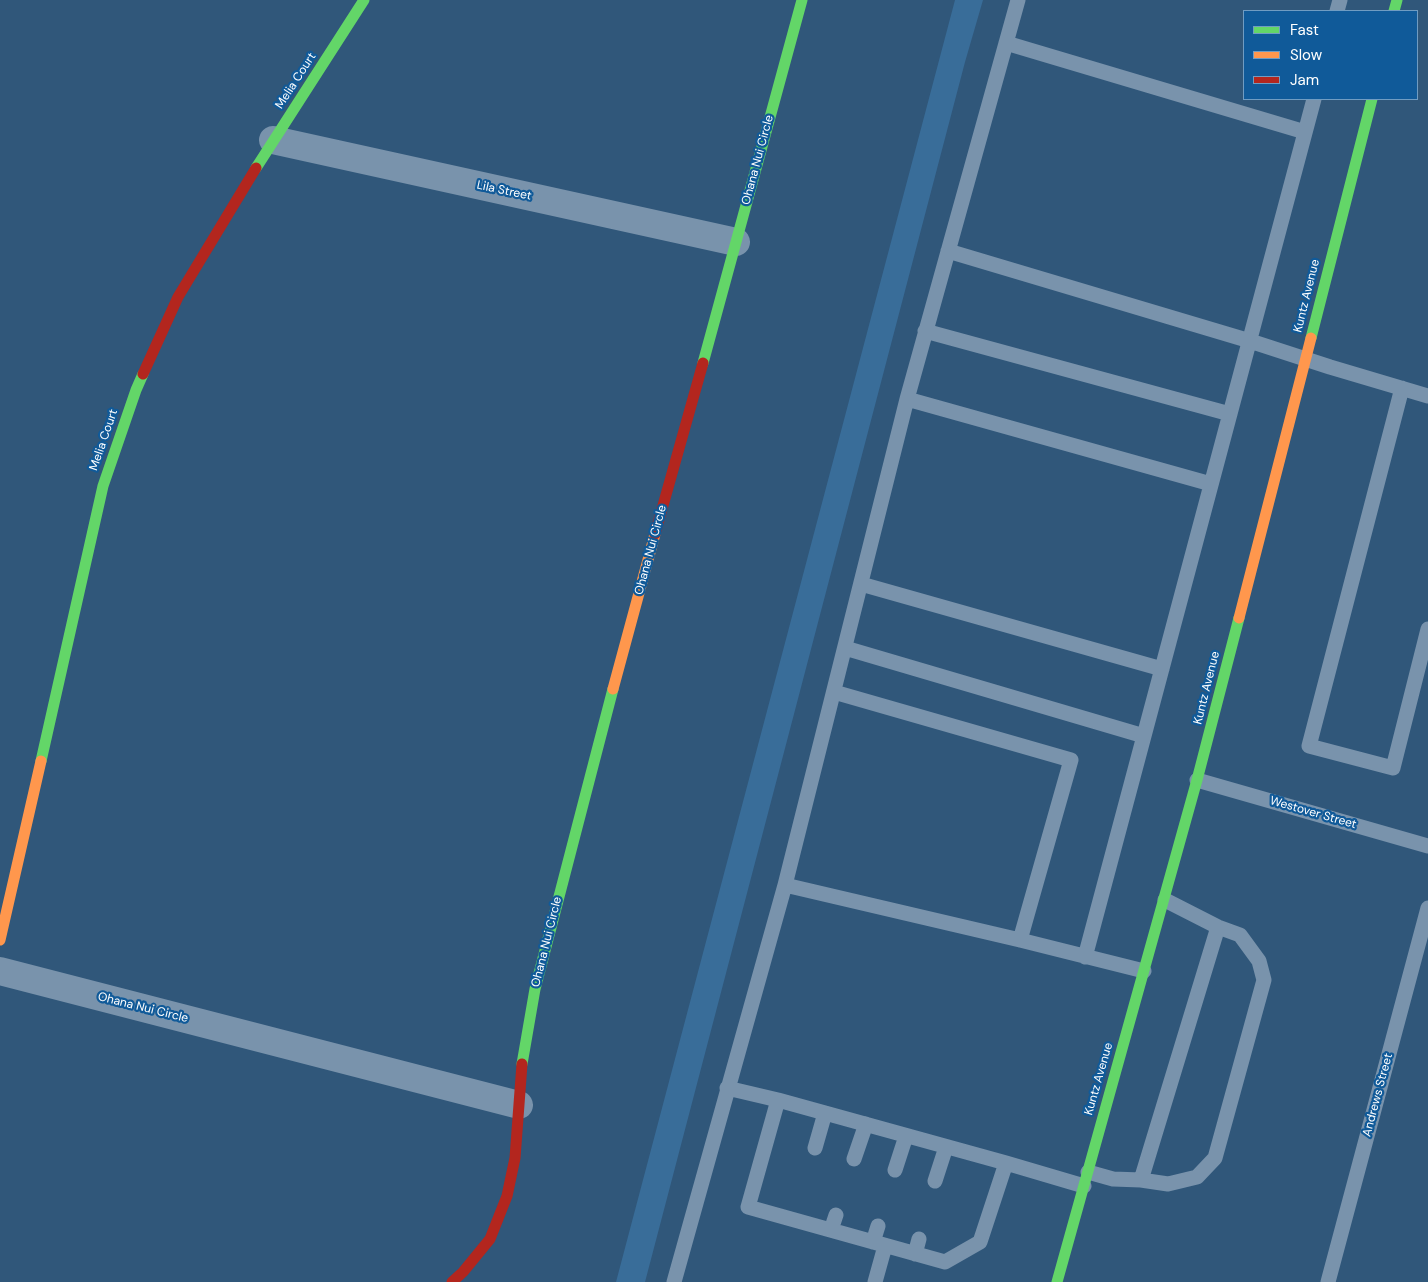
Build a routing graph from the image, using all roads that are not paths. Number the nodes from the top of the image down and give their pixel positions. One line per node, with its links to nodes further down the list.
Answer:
1 (364, 0): 8 (street, Melia Court)
2 (802, 0): 9 (street, Ohana Nui Circle)
3 (1018, 0): 4 (lane)
4 (1006, 43): 7 (lane); 10 (lane)
5 (1314, 100): 7 (lane)
6 (1372, 100): 13 (street, Kuntz Avenue)
7 (1305, 132): 12 (lane)
8 (273, 140): 9 (street, Lila Street); 31 (street, Melia Court)
9 (736, 242): 38 (street, Ohana Nui Circle)
10 (948, 252): 11 (lane); 12 (lane)
11 (925, 331): 16 (lane); 17 (lane)
12 (1250, 341): 13 (lane); 17 (lane)
13 (1305, 359): 14 (lane); 25 (street, Kuntz Avenue)
14 (1402, 388): 15 (lane); 20 (lane)
15 (1428, 396)
16 (907, 399): 18 (lane); 19 (lane)
17 (1230, 414): 18 (lane)
18 (1211, 484): 22 (lane)
19 (861, 584): 21 (lane); 22 (lane)
20 (1428, 629)
21 (845, 648): 23 (lane); 24 (lane)
22 (1162, 669): 24 (lane)
23 (834, 692): 27 (lane); 32 (lane)
24 (1144, 736): 33 (lane)
25 (1197, 780): 26 (lane, Westover Street); 28 (street, Kuntz Avenue)
26 (1428, 846)
27 (785, 885): 32 (lane); 36 (lane)
28 (1165, 900): 30 (lane); 35 (street, Kuntz Avenue)
29 (1428, 908): 60 (lane, Andrews Street)
30 (1218, 927): 48 (lane); 48 (lane)
31 (0, 940)
32 (1020, 940): 33 (lane)
33 (1085, 957): 35 (lane)
34 (0, 971): 38 (street, Ohana Nui Circle)
35 (1144, 971): 47 (street, Kuntz Avenue)
36 (727, 1088): 37 (lane); 57 (lane)
37 (778, 1100): 39 (lane); 52 (lane)
38 (519, 1105): 56 (street, Ohana Nui Circle)
39 (825, 1113): 40 (lane); 43 (lane)
40 (866, 1124): 41 (lane); 44 (lane)
41 (906, 1136): 42 (lane); 46 (lane)
42 (946, 1147): 45 (lane); 49 (lane)
43 (815, 1148)
44 (854, 1159)
45 (1006, 1163): 47 (lane); 55 (lane)
46 (895, 1170)
47 (1086, 1179): 48 (lane); 59 (street, Kuntz Avenue)
48 (1141, 1180)
49 (936, 1181)
50 (836, 1215): 52 (lane)
51 (878, 1226): 54 (lane)
52 (831, 1230): 54 (lane)
53 (919, 1239): 55 (lane)
54 (879, 1244): 55 (lane); 58 (lane)
55 (915, 1254)
56 (452, 1282)
57 (674, 1282)
58 (875, 1282)
59 (1057, 1282)
60 (1328, 1282)

